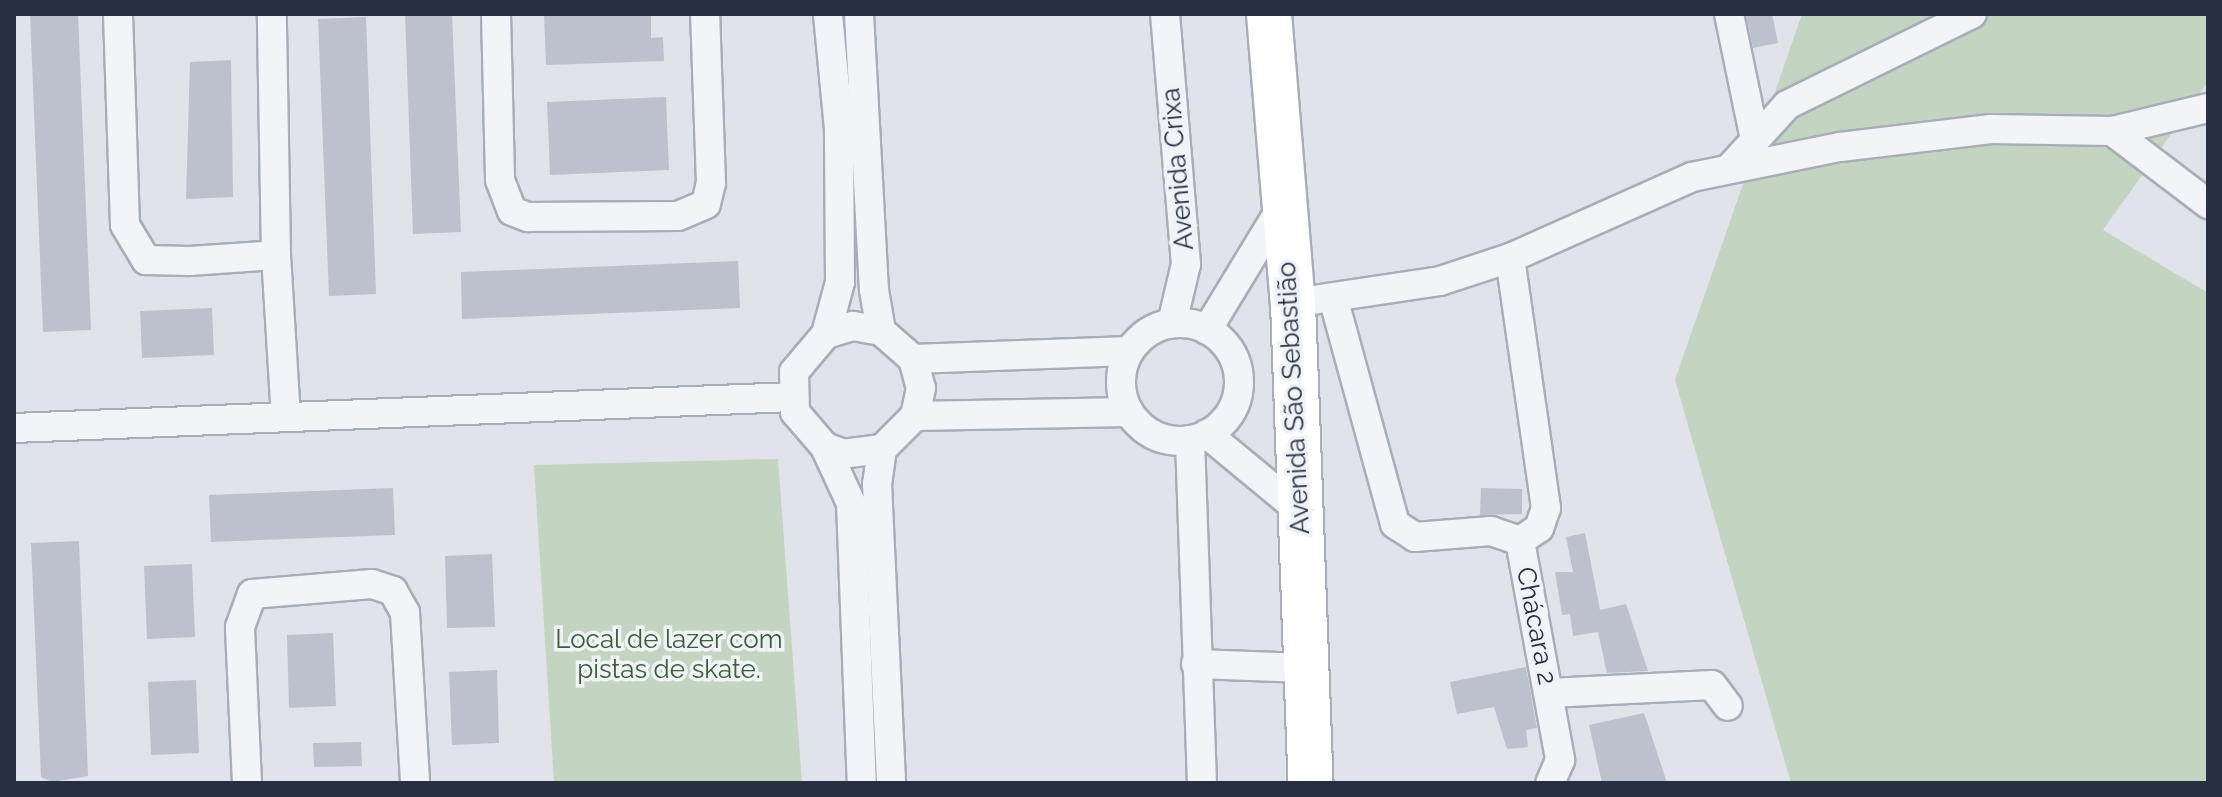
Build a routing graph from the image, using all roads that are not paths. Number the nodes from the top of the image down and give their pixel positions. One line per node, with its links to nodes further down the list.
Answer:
1 (118, 14): 17 (street)
2 (272, 14): 17 (street)
3 (496, 14): 4 (street)
4 (705, 14)
5 (828, 14): 23 (street)
6 (859, 14): 22 (street)
7 (1165, 14): 20 (street, Avenida Crixa)
8 (1269, 14): 16 (main road, Avenida São Sebastião)
9 (1729, 14): 13 (street)
10 (1972, 14): 13 (street)
11 (2208, 108): 12 (street)
12 (2112, 131): 14 (street); 15 (street)
13 (1755, 140): 14 (street)
14 (1729, 169): 18 (street)
15 (2208, 204)
16 (1283, 205): 19 (main road, Avenida São Sebastião); 21 (street)
17 (276, 255): 29 (street)
18 (1510, 258): 19 (street); 35 (street)
19 (1314, 302): 34 (main road, Avenida São Sebastião); 35 (street, Chácara 2)
20 (1172, 323): 21 (street); 24 (street)
21 (1207, 330): 31 (street)
22 (881, 331): 23 (street); 25 (street)
23 (826, 334): 26 (street)
24 (1129, 351): 25 (street); 27 (street)
25 (913, 359): 28 (street)
26 (791, 397): 29 (street); 32 (street)
27 (1129, 412): 28 (street); 31 (street)
28 (915, 416): 33 (street)
29 (286, 417): 30 (street)
30 (14, 428)
31 (1198, 437): 34 (street); 36 (street)
32 (825, 447): 33 (street); 42 (street)
33 (882, 449): 43 (street)
34 (1300, 511): 37 (main road, Avenida São Sebastião)
35 (1520, 541): 38 (street, Chácara 2)
36 (1196, 664): 37 (street); 44 (street)
37 (1305, 668): 45 (main road, Avenida São Sebastião)
38 (1549, 693): 39 (street); 46 (street, Chácara 2)
39 (1728, 706)
40 (247, 783): 41 (street)
41 (415, 783)
42 (862, 783)
43 (891, 783)
44 (1202, 783)
45 (1311, 783)
46 (1550, 783)

